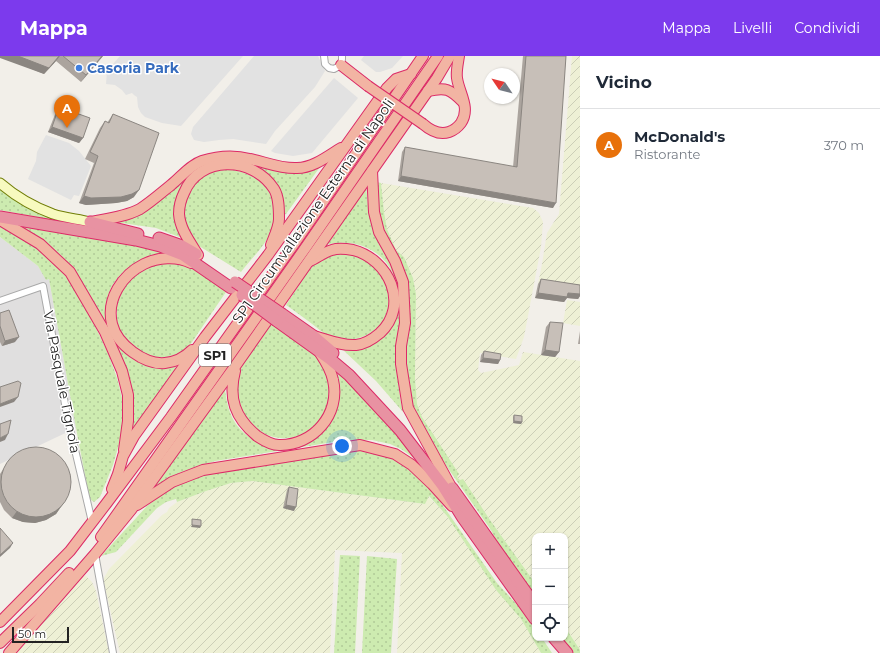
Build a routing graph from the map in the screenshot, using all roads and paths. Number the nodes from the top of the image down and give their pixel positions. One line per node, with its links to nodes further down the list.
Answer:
1 (324, 56): 6 (street)
2 (423, 56): 7 (highway, SP1 Circumvallazione Esterna di Napoli / SP1)
3 (438, 56): 33 (highway, SP1 Circumvallazione Esterna di Napoli / SP1)
4 (450, 56): 8 (highway, SP1)
5 (459, 56): 9 (highway)
6 (341, 60): 9 (highway, bridge)
7 (411, 74): 10 (highway, SP1); 29 (highway, SP1 Circumvallazione Esterna di Napoli / SP1)
8 (428, 91): 9 (highway); 11 (highway, SP1)
9 (463, 102)
10 (346, 145): 15 (highway); 17 (highway, SP1)
11 (372, 171): 18 (highway, SP1); 28 (highway)
12 (0, 183): 15 (main road)
13 (0, 217): 19 (highway)
14 (0, 220): 27 (highway)
15 (90, 222): 16 (highway)
16 (198, 255): 17 (highway); 20 (highway)
17 (268, 255): 24 (highway, SP1)
18 (308, 262): 23 (highway); 26 (highway, SP1)
19 (206, 270): 20 (highway); 24 (highway)
20 (233, 285): 22 (highway, bridge)
21 (0, 301): 32 (street, Via Pasquale Tignola)
22 (279, 317): 23 (highway); 25 (highway)
23 (312, 335): 28 (highway)
24 (205, 337): 27 (highway, SP1)
25 (319, 351): 26 (highway); 31 (highway)
26 (236, 365): 30 (highway)
27 (123, 456): 29 (highway, SP1)
28 (450, 485): 36 (highway)
29 (106, 504): 32 (highway, SP1 Circumvallazione Esterna di Napoli / SP1)
30 (131, 510): 31 (highway); 33 (highway); 34 (highway)
31 (463, 518): 38 (highway)
32 (92, 522): 35 (highway, SP1 Circumvallazione Esterna di Napoli / SP1)
33 (110, 524): 42 (highway, SP1 Circumvallazione Esterna di Napoli / SP1)
34 (95, 554): 43 (highway); 44 (street)
35 (25, 597): 37 (highway); 39 (highway, SP1 Circumvallazione Esterna di Napoli / SP1)
36 (532, 601)
37 (0, 613)
38 (532, 615)
39 (0, 622)
40 (550, 641): 45 (highway)
41 (556, 641): 46 (highway)
42 (1, 642)
43 (9, 653)
44 (114, 653)
45 (559, 653)
46 (566, 653)

